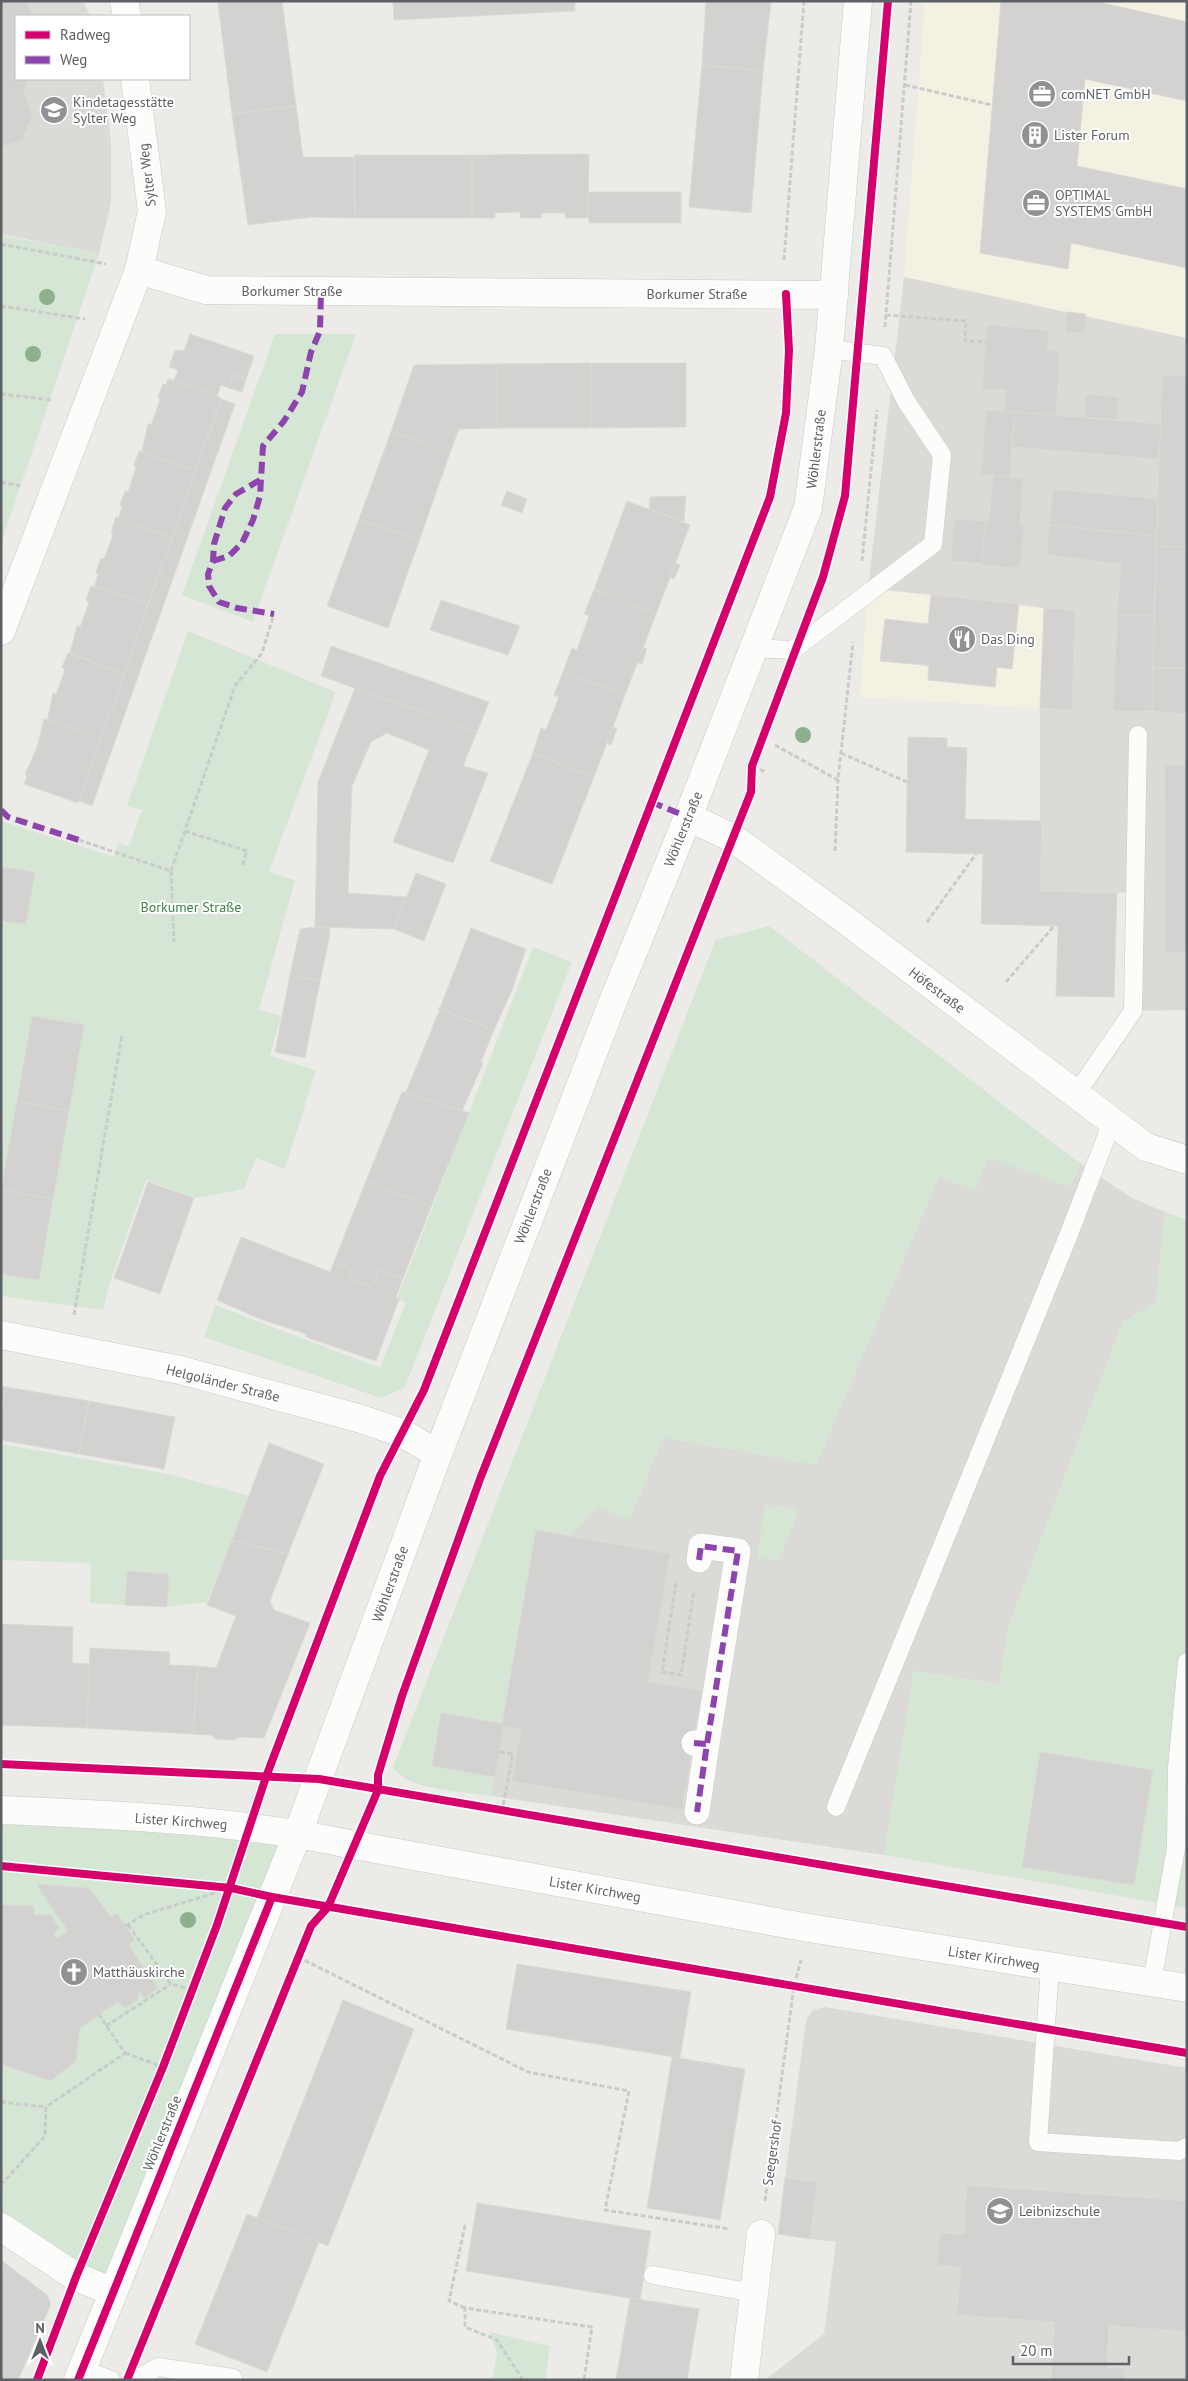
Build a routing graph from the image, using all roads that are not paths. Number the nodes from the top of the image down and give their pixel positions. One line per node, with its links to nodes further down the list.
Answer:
1 (124, 1): 3 (street)
2 (858, 1): 6 (street, Wöhlerstraße)
3 (127, 15)
4 (135, 80): 5 (street, Sylter Weg)
5 (139, 270): 6 (street, Borkumer Straße); 8 (street)
6 (834, 295): 7 (street, Wöhlerstraße)
7 (829, 349): 9 (street, Wöhlerstraße); 9 (lane)
8 (1, 631)
9 (754, 648): 11 (street, Wöhlerstraße)
10 (1138, 735): 12 (lane)
11 (688, 817): 12 (street, Höfestraße); 16 (street, Wöhlerstraße)
12 (1076, 1094): 13 (street, Höfestraße)
13 (1112, 1122): 14 (street, Höfestraße); 19 (lane)
14 (1187, 1160)
15 (1, 1335): 16 (street, Helgoländer Straße)
16 (438, 1454): 22 (street, Wöhlerstraße)
17 (699, 1560): 21 (street)
18 (1187, 1662): 24 (lane)
19 (836, 1807)
20 (1, 1810): 22 (street, Lister Kirchweg)
21 (697, 1812)
22 (298, 1833): 23 (street, Lister Kirchweg); 30 (street, Wöhlerstraße)
23 (1050, 1967): 24 (street, Lister Kirchweg); 26 (lane)
24 (1152, 1982): 25 (street, Lister Kirchweg)
25 (1187, 1988)
26 (1187, 2147)
27 (1, 2227): 30 (street)
28 (761, 2234): 31 (street)
29 (652, 2275): 31 (lane)
30 (112, 2291): 32 (street, Wöhlerstraße)
31 (754, 2293): 36 (street)
32 (80, 2374): 34 (lane)
33 (233, 2378): 35 (lane)
34 (111, 2380)
35 (136, 2380)
36 (744, 2380)

